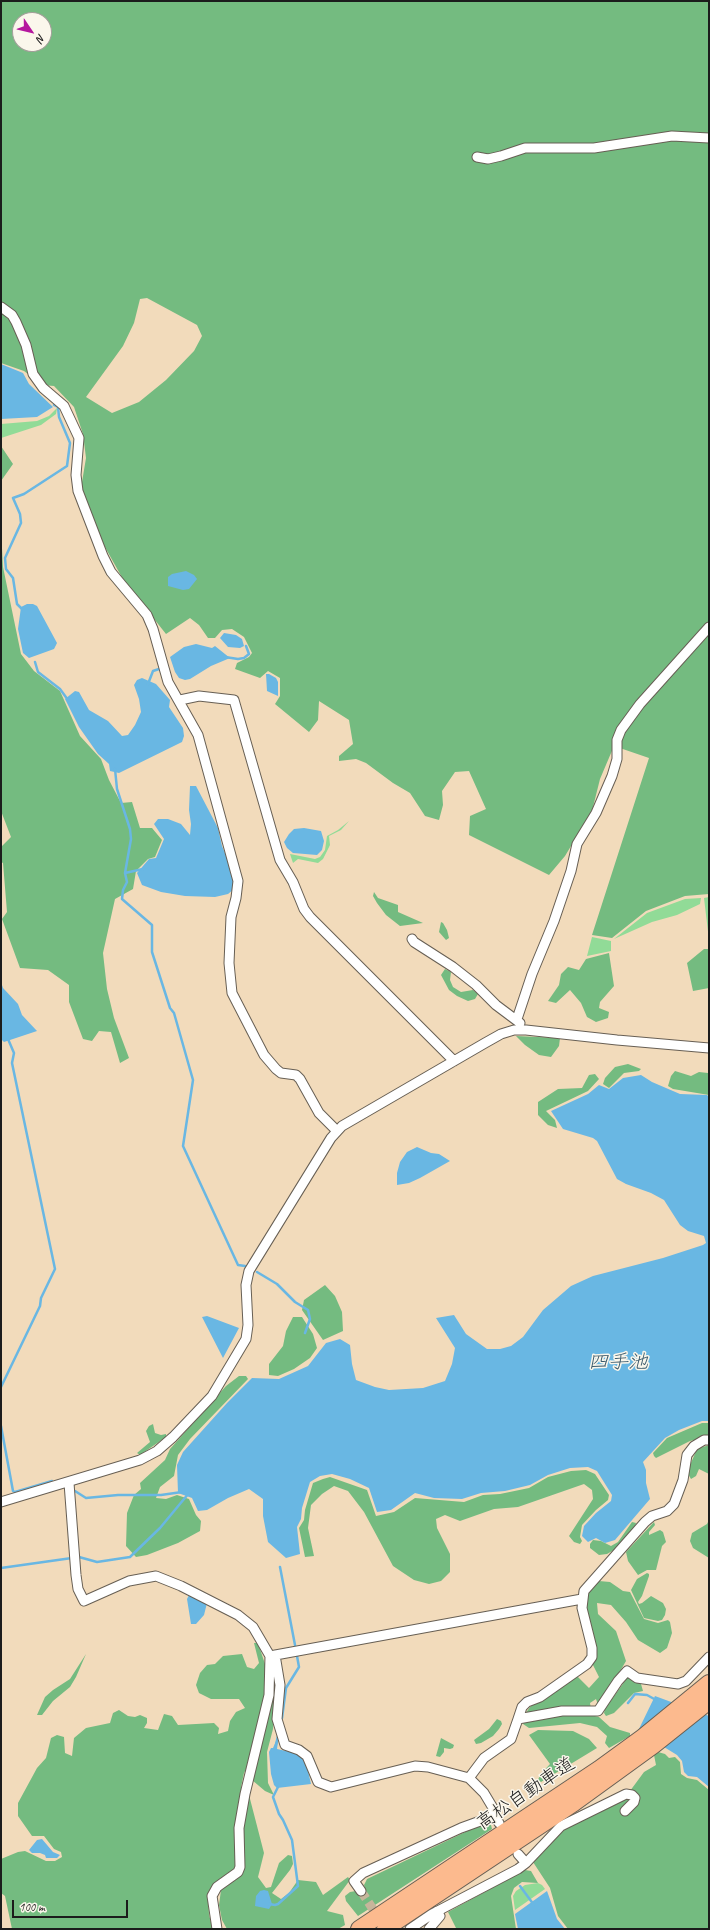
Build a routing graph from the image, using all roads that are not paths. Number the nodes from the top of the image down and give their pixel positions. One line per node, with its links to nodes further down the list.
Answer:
1 (709, 138): 2 (street)
2 (477, 157)
3 (1, 307): 5 (street)
4 (709, 627): 7 (street)
5 (180, 700): 10 (street); 11 (street)
6 (412, 939): 7 (street)
7 (517, 1019): 8 (street)
8 (526, 1030): 9 (street); 10 (street)
9 (709, 1048)
10 (454, 1061): 11 (street)
11 (337, 1131): 13 (street)
12 (709, 1440): 15 (street)
13 (68, 1483): 14 (street); 16 (street)
14 (1, 1502)
15 (582, 1599): 16 (street); 20 (street)
16 (272, 1656): 22 (street); 28 (street)
17 (709, 1657): 20 (street)
18 (709, 1683): 21 (highway, 高松自動車道)
19 (707, 1703): 21 (highway, 高松自動車道)
20 (518, 1719): 22 (street)
21 (648, 1741): 29 (highway, 高松自動車道); 30 (highway, 高松自動車道)
22 (468, 1778): 26 (street)
23 (625, 1811): 25 (street)
24 (518, 1854): 25 (street)
25 (526, 1863): 27 (street)
26 (361, 1891)
27 (437, 1911): 31 (street); 32 (street)
28 (217, 1929)
29 (359, 1929)
30 (385, 1929)
31 (410, 1929)
32 (429, 1929)

